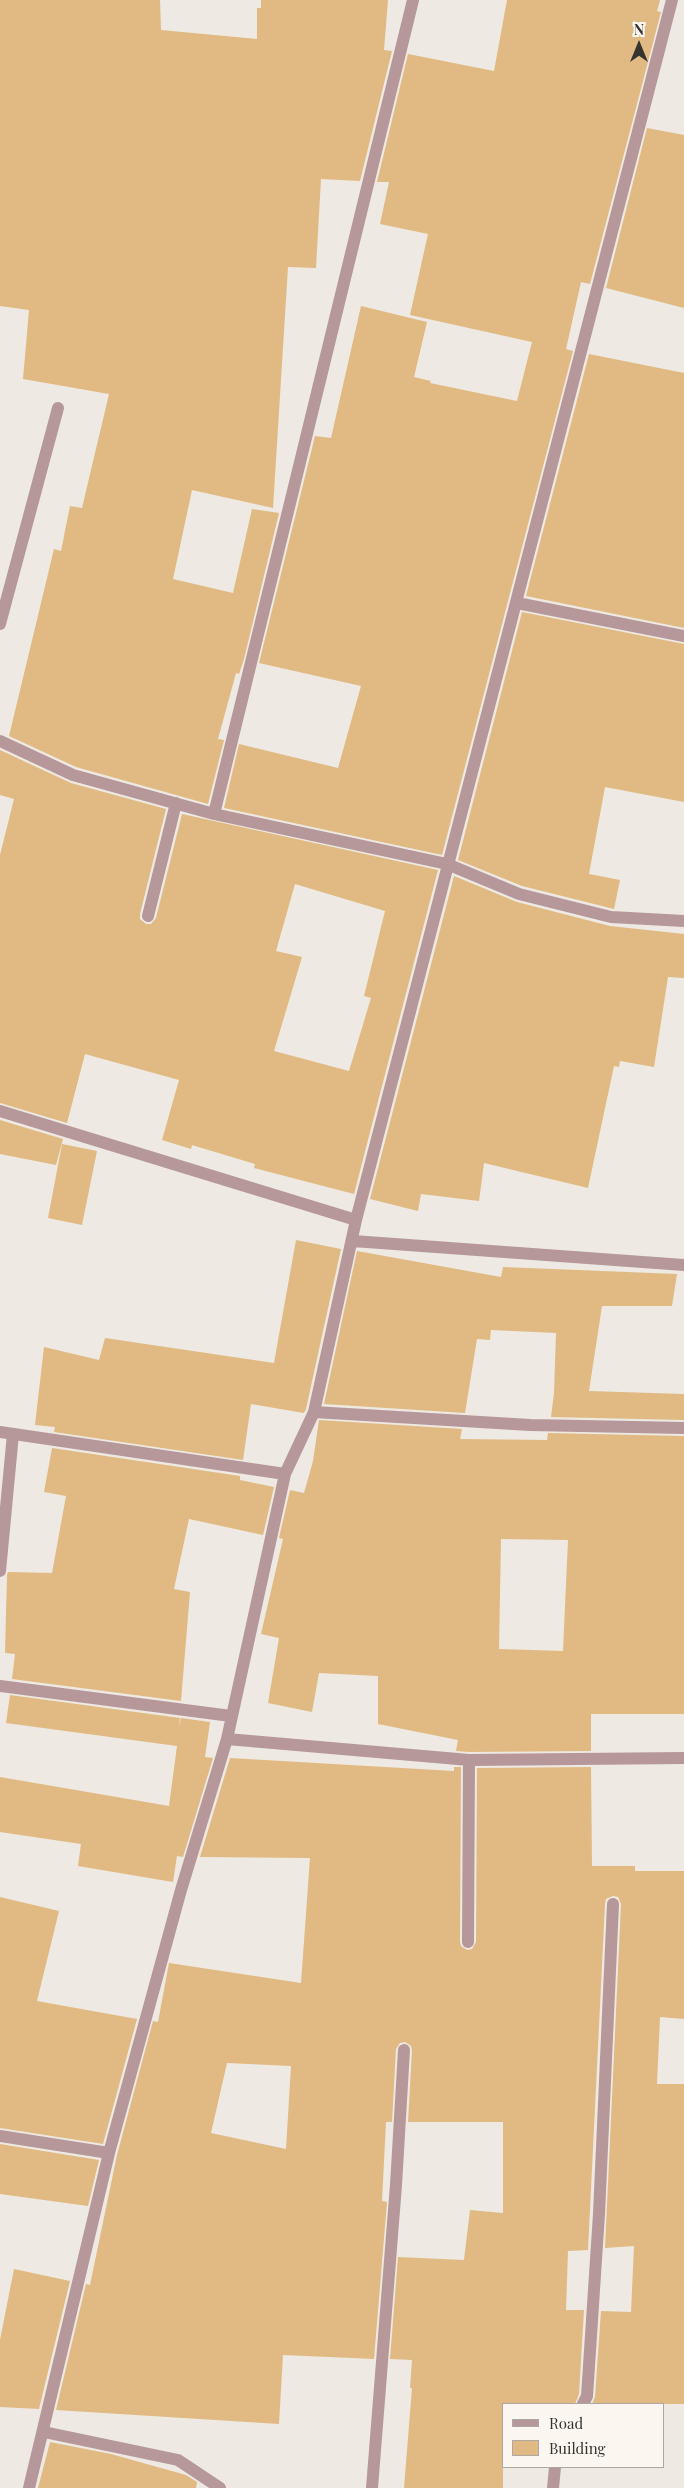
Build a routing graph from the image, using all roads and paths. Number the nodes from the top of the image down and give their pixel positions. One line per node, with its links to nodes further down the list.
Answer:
1 (413, 0): 9 (street)
2 (672, 0): 4 (street)
3 (58, 408): 5 (street)
4 (517, 604): 6 (street); 10 (street)
5 (0, 624)
6 (684, 636)
7 (0, 742): 8 (street)
8 (176, 803): 9 (street); 11 (street)
9 (214, 814): 10 (street)
10 (447, 864): 12 (street); 14 (street)
11 (148, 916)
12 (684, 921)
13 (0, 1111): 14 (street)
14 (356, 1220): 15 (street)
15 (353, 1241): 16 (street); 17 (street)
16 (684, 1265)
17 (314, 1412): 18 (street); 20 (street)
18 (684, 1428)
19 (6, 1433): 20 (street); 21 (street)
20 (285, 1474): 23 (street)
21 (0, 1571)
22 (0, 1686): 23 (street)
23 (231, 1716): 24 (street)
24 (227, 1739): 26 (street); 31 (street)
25 (684, 1758): 26 (street)
26 (470, 1760): 28 (street)
27 (613, 1904): 32 (street)
28 (468, 1942)
29 (404, 2050): 37 (street)
30 (0, 2136): 31 (street)
31 (109, 2153): 33 (street)
32 (583, 2403)
33 (44, 2432): 35 (street); 36 (street)
34 (555, 2468): 38 (street)
35 (28, 2488)
36 (220, 2488)
37 (372, 2488)
38 (553, 2488)

